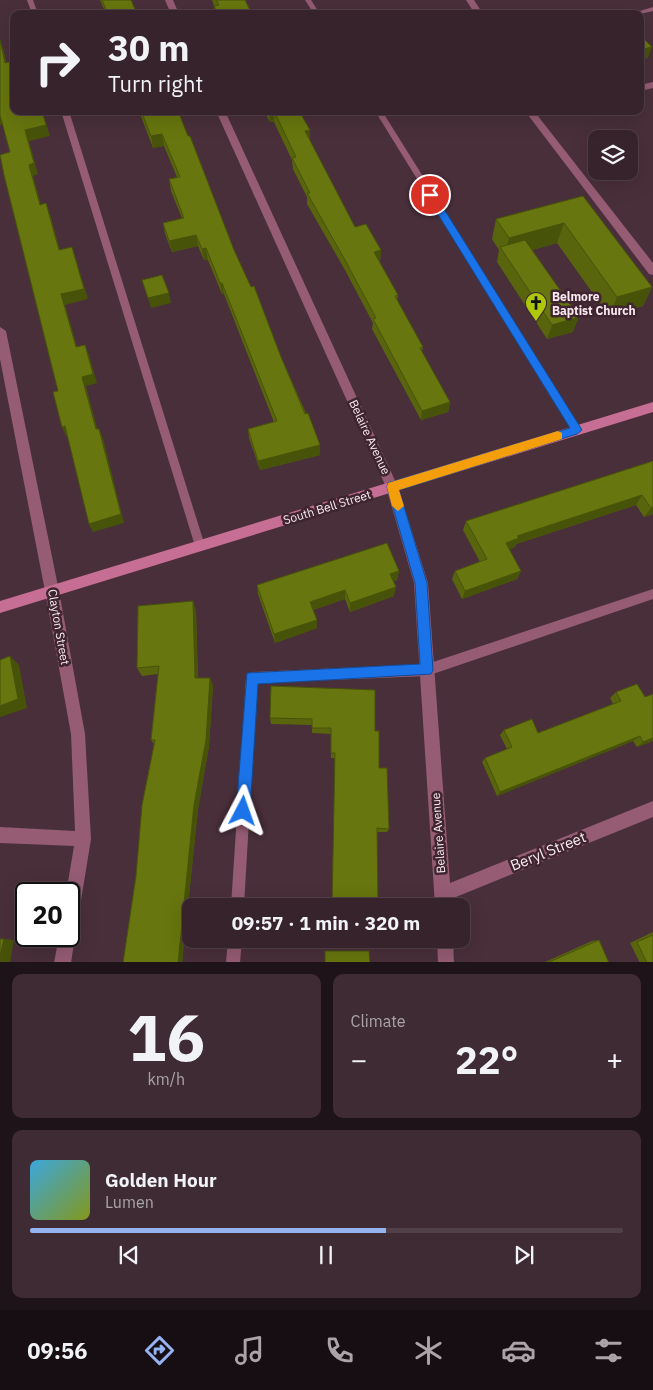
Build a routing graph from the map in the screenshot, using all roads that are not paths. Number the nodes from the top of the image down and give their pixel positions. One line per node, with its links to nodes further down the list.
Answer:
1 (66, 115): 10 (lane)
2 (222, 115): 9 (street, Belaire Avenue)
3 (380, 115): 8 (lane)
4 (534, 115): 5 (street)
5 (653, 271)
6 (0, 331): 11 (street, Clayton Street)
7 (653, 407): 8 (main road, South Bell Street)
8 (577, 430): 9 (main road, South Bell Street)
9 (392, 487): 10 (main road, South Bell Street); 14 (street, Belaire Avenue)
10 (200, 546): 11 (main road, South Bell Street)
11 (52, 591): 13 (main road, South Bell Street); 17 (street, Clayton Street)
12 (653, 594): 14 (lane)
13 (0, 607)
14 (427, 670): 19 (lane); 20 (street, Belaire Avenue)
15 (653, 809): 21 (street, Beryl Street)
16 (0, 835): 17 (street)
17 (83, 839): 18 (street, Clayton Street)
18 (76, 882)
19 (238, 898)
20 (443, 898)
21 (448, 898)
22 (65, 947): 25 (street)
23 (234, 948): 26 (lane)
24 (445, 948): 27 (street)
25 (62, 962)
26 (233, 962)
27 (446, 962)

